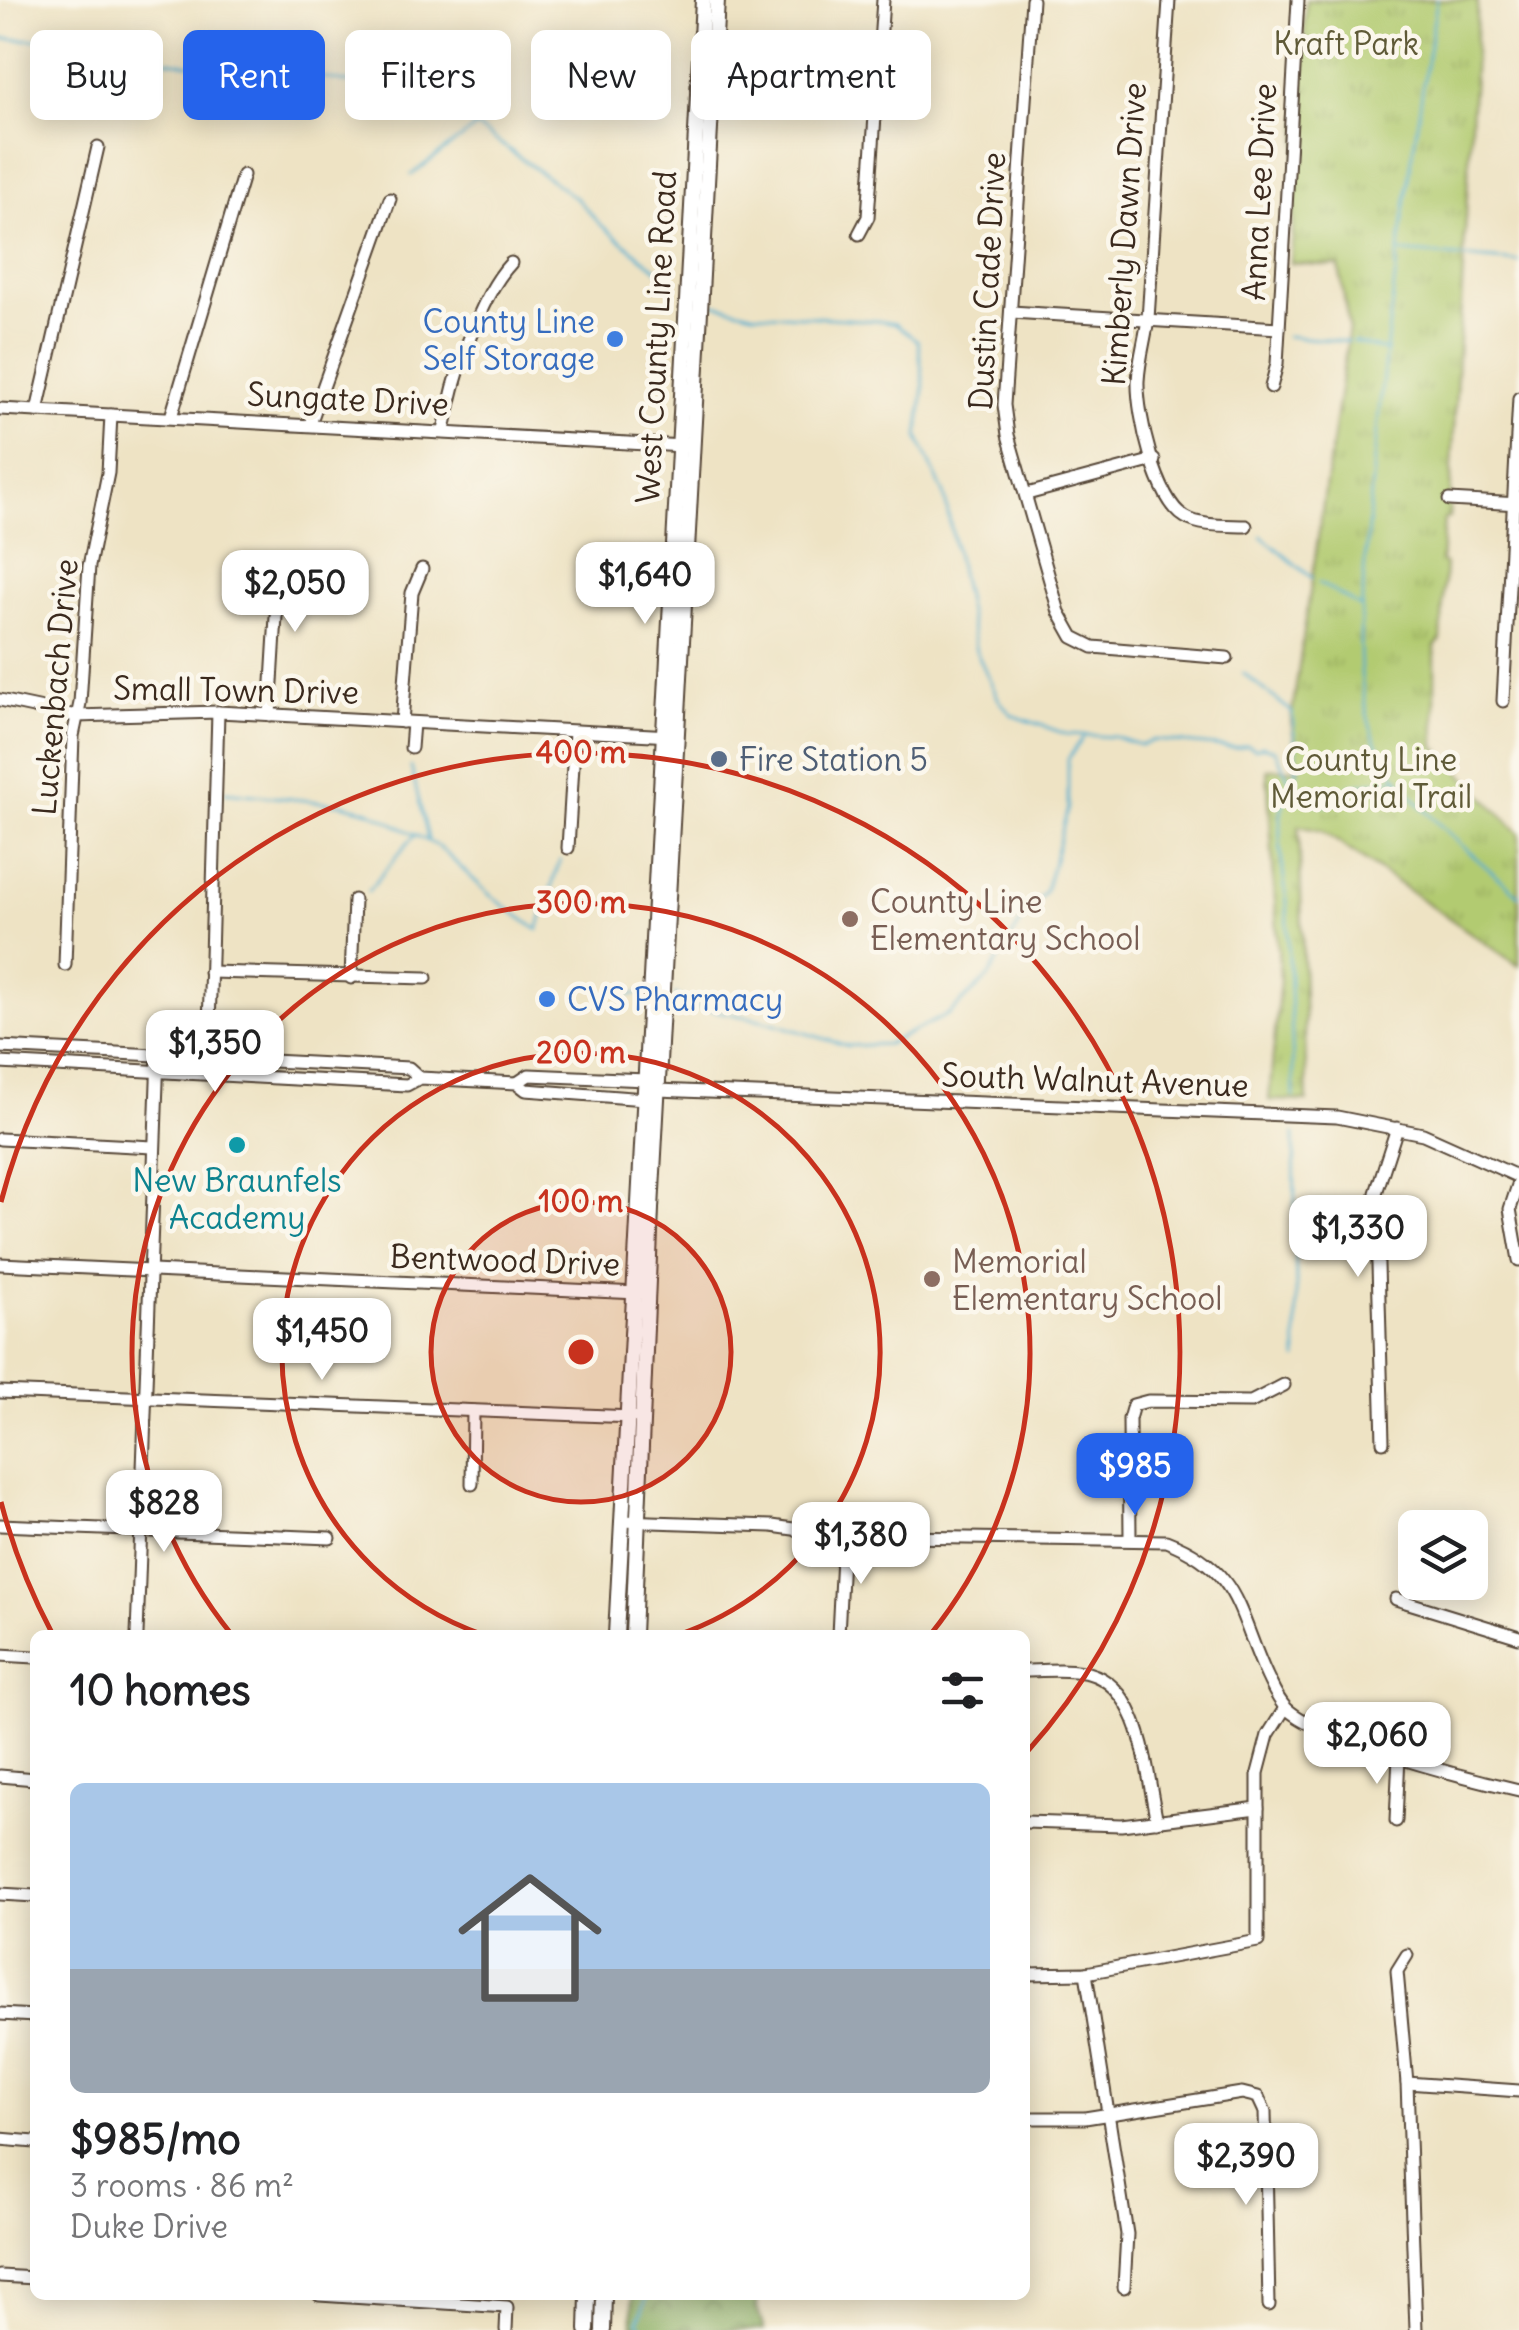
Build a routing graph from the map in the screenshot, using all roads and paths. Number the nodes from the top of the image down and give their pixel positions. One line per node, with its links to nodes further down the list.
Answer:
1 (703, 0): 14 (main road, West County Line Road)
2 (717, 0): 14 (main road, West County Line Road)
3 (883, 0): 10 (street)
4 (1032, 0): 12 (street, Dustin Cade Drive)
5 (1169, 0): 13 (street, Kimberly Dawn Drive)
6 (1298, 0): 15 (street, Anna Lee Drive)
7 (98, 147): 19 (street)
8 (243, 176): 21 (street)
9 (390, 200): 22 (street)
10 (859, 234)
11 (511, 263): 23 (street)
12 (1011, 312): 13 (street); 26 (street, Dustin Cade Drive)
13 (1148, 319): 15 (street); 25 (street, Kimberly Dawn Drive)
14 (692, 326): 24 (main road, West County Line Road)
15 (1279, 328): 16 (street, Anna Lee Drive)
16 (1270, 386)
17 (1519, 398): 28 (street)
18 (0, 408): 19 (street, Sungate Drive)
19 (37, 410): 20 (street, Sungate Drive)
20 (111, 416): 21 (street, Sungate Drive); 37 (street, Luckenbach Drive)
21 (170, 417): 22 (street, Sungate Drive)
22 (310, 424): 23 (street, Sungate Drive)
23 (444, 432): 24 (street, Sungate Drive)
24 (685, 446): 40 (main road, West County Line Road)
25 (1154, 460): 26 (street); 29 (street, Kimberly Dawn Drive)
26 (1027, 494): 32 (street, Dustin Cade Drive)
27 (1448, 500): 28 (street)
28 (1516, 504): 34 (street)
29 (1246, 526)
30 (422, 569): 38 (street)
31 (266, 572): 36 (street)
32 (1226, 658)
33 (0, 700): 37 (street, Small Town Drive)
34 (1503, 701)
35 (218, 712): 36 (street, Small Town Drive); 37 (street, Small Town Drive); 45 (street)
36 (270, 715): 38 (street, Small Town Drive)
37 (77, 716): 44 (street, Luckenbach Drive)
38 (407, 723): 39 (street, Small Town Drive); 41 (street)
39 (576, 732): 40 (street, Small Town Drive); 42 (street)
40 (668, 736): 55 (main road, West County Line Road)
41 (411, 748)
42 (568, 848)
43 (354, 900): 46 (street)
44 (66, 965)
45 (210, 972): 46 (street); 48 (street)
46 (351, 978): 47 (street)
47 (426, 978)
48 (209, 1028)
49 (0, 1047): 50 (street, South Walnut Avenue)
50 (158, 1055): 52 (street); 53 (street, South Walnut Avenue)
51 (0, 1063): 52 (street, South Walnut Avenue)
52 (156, 1072): 53 (street, South Walnut Avenue); 58 (street)
53 (420, 1078): 54 (street, South Walnut Avenue)
54 (517, 1083): 55 (street, South Walnut Avenue); 55 (street, South Walnut Avenue)
55 (650, 1090): 56 (street, South Walnut Avenue); 63 (main road, West County Line Road)
56 (1397, 1128): 59 (street, South Walnut Avenue); 70 (street)
57 (0, 1139): 58 (street)
58 (153, 1147): 62 (street)
59 (1519, 1180): 60 (street)
60 (1519, 1260)
61 (0, 1264): 62 (street, Bentwood Drive)
62 (150, 1272): 63 (street, Bentwood Drive); 66 (street)
63 (640, 1293): 68 (main road, West County Line Road); 69 (main road, West County Line Road)
64 (1284, 1385): 78 (street)
65 (0, 1392): 66 (street)
66 (145, 1400): 67 (street); 75 (street)
67 (473, 1411): 68 (street); 71 (street)
68 (626, 1416): 69 (street); 72 (main road, West County Line Road)
69 (642, 1417): 73 (main road, West County Line Road)
70 (1383, 1442)
71 (472, 1484)
72 (621, 1522): 73 (street); 81 (main road, West County Line Road)
73 (638, 1522): 76 (street); 82 (main road, West County Line Road)
74 (0, 1525): 75 (street)
75 (141, 1534): 77 (street); 80 (street)
76 (843, 1536): 78 (street); 83 (street)
77 (330, 1538)
78 (1130, 1538): 88 (street)
79 (1396, 1599): 84 (street)
80 (136, 1630)
81 (616, 1630)
82 (633, 1630)
83 (838, 1630)
84 (1519, 1638)
85 (0, 1655): 86 (street)
86 (30, 1657)
87 (1030, 1671): 94 (street)
88 (1286, 1708): 89 (street); 93 (street)
89 (1399, 1754): 92 (street); 95 (street)
90 (0, 1776): 91 (street)
91 (30, 1779)
92 (1519, 1790)
93 (1258, 1808): 94 (street); 100 (street)
94 (1157, 1821): 96 (street)
95 (1396, 1821)
96 (1030, 1822)
97 (0, 1894): 98 (street)
98 (30, 1896)
99 (1407, 1955): 104 (street)
100 (1086, 1973): 101 (street); 106 (street)
101 (1030, 1974)
102 (0, 2014): 103 (street)
103 (30, 2016)
104 (1407, 2084): 105 (street); 120 (street)
105 (1519, 2092)
106 (1108, 2114): 107 (street); 112 (street); 116 (street)
107 (1030, 2118)
108 (0, 2139): 109 (street)
109 (30, 2142)
110 (0, 2276): 111 (street)
111 (30, 2278)
112 (1124, 2287)
113 (397, 2300): 117 (street)
114 (588, 2300): 118 (main road)
115 (604, 2300): 119 (main road)
116 (1269, 2305)
117 (506, 2330)
118 (587, 2330)
119 (603, 2330)
120 (1416, 2330)

